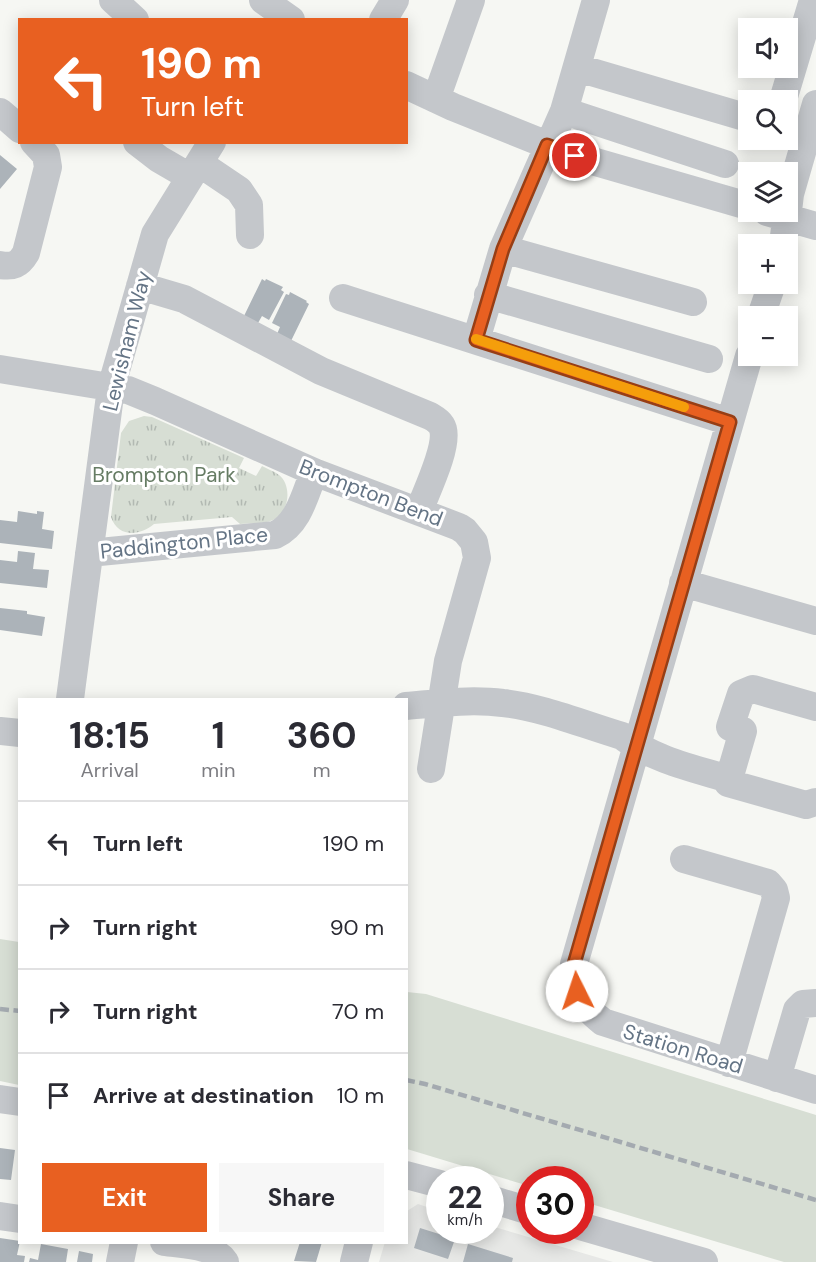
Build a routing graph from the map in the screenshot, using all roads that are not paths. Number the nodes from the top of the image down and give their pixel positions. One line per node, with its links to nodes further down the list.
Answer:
1 (113, 0): 7 (street)
2 (263, 0): 8 (street)
3 (395, 0): 9 (street)
4 (471, 0): 13 (street)
5 (596, 0): 10 (street)
6 (813, 0): 12 (street)
7 (133, 18)
8 (288, 18)
9 (384, 18)
10 (578, 68): 15 (street); 17 (street)
11 (408, 86): 13 (street)
12 (786, 90)
13 (436, 99): 21 (street)
14 (816, 104): 24 (street)
15 (564, 111): 21 (street); 23 (street)
16 (0, 112): 18 (street)
17 (738, 115)
18 (18, 127)
19 (36, 144): 30 (street)
20 (140, 144): 22 (street)
21 (547, 145): 25 (street); 29 (street)
22 (201, 161): 28 (street); 31 (street, Lewisham Way)
23 (725, 164)
24 (798, 166)
25 (738, 203)
26 (797, 222): 27 (street)
27 (816, 226)
28 (250, 236)
29 (503, 249): 32 (street); 34 (street)
30 (0, 266)
31 (140, 286): 39 (street, Lewisham Way); 42 (street)
32 (488, 296): 35 (street); 36 (street)
33 (343, 298): 35 (street)
34 (693, 302)
35 (476, 340): 40 (street)
36 (709, 359)
37 (746, 366): 40 (street, Station Road)
38 (0, 369): 39 (street, Brompton Bend)
39 (111, 388): 41 (street, Brompton Bend); 43 (street, Lewisham Way)
40 (730, 422): 44 (street, Station Road)
41 (314, 472): 42 (street, Brompton Bend); 43 (street, Paddington Place)
42 (419, 511): 47 (street, Brompton Bend)
43 (89, 553): 46 (street, Lewisham Way)
44 (683, 583): 45 (street); 52 (street, Station Road)
45 (816, 621)
46 (70, 698)
47 (441, 703): 48 (street); 52 (street); 53 (street, Brompton Bend)
48 (408, 706)
49 (816, 707): 54 (street)
50 (0, 731): 51 (street)
51 (18, 734)
52 (636, 746): 54 (street); 58 (street, Station Road)
53 (431, 769)
54 (729, 779): 55 (street)
55 (816, 802)
56 (684, 859): 58 (street)
57 (816, 1004): 59 (street)
58 (729, 1063): 59 (street, Station Road)
59 (777, 1078): 60 (street, Station Road)
60 (816, 1090)
61 (0, 1099): 62 (street)
62 (18, 1102)
63 (408, 1176): 64 (street)
64 (426, 1181)
65 (0, 1216): 66 (street)
66 (18, 1220)
67 (594, 1230): 74 (street)
68 (124, 1244): 72 (street)
69 (176, 1244): 71 (street)
70 (358, 1244): 73 (street)
71 (224, 1261)
72 (120, 1262)
73 (354, 1262)
74 (704, 1262)

